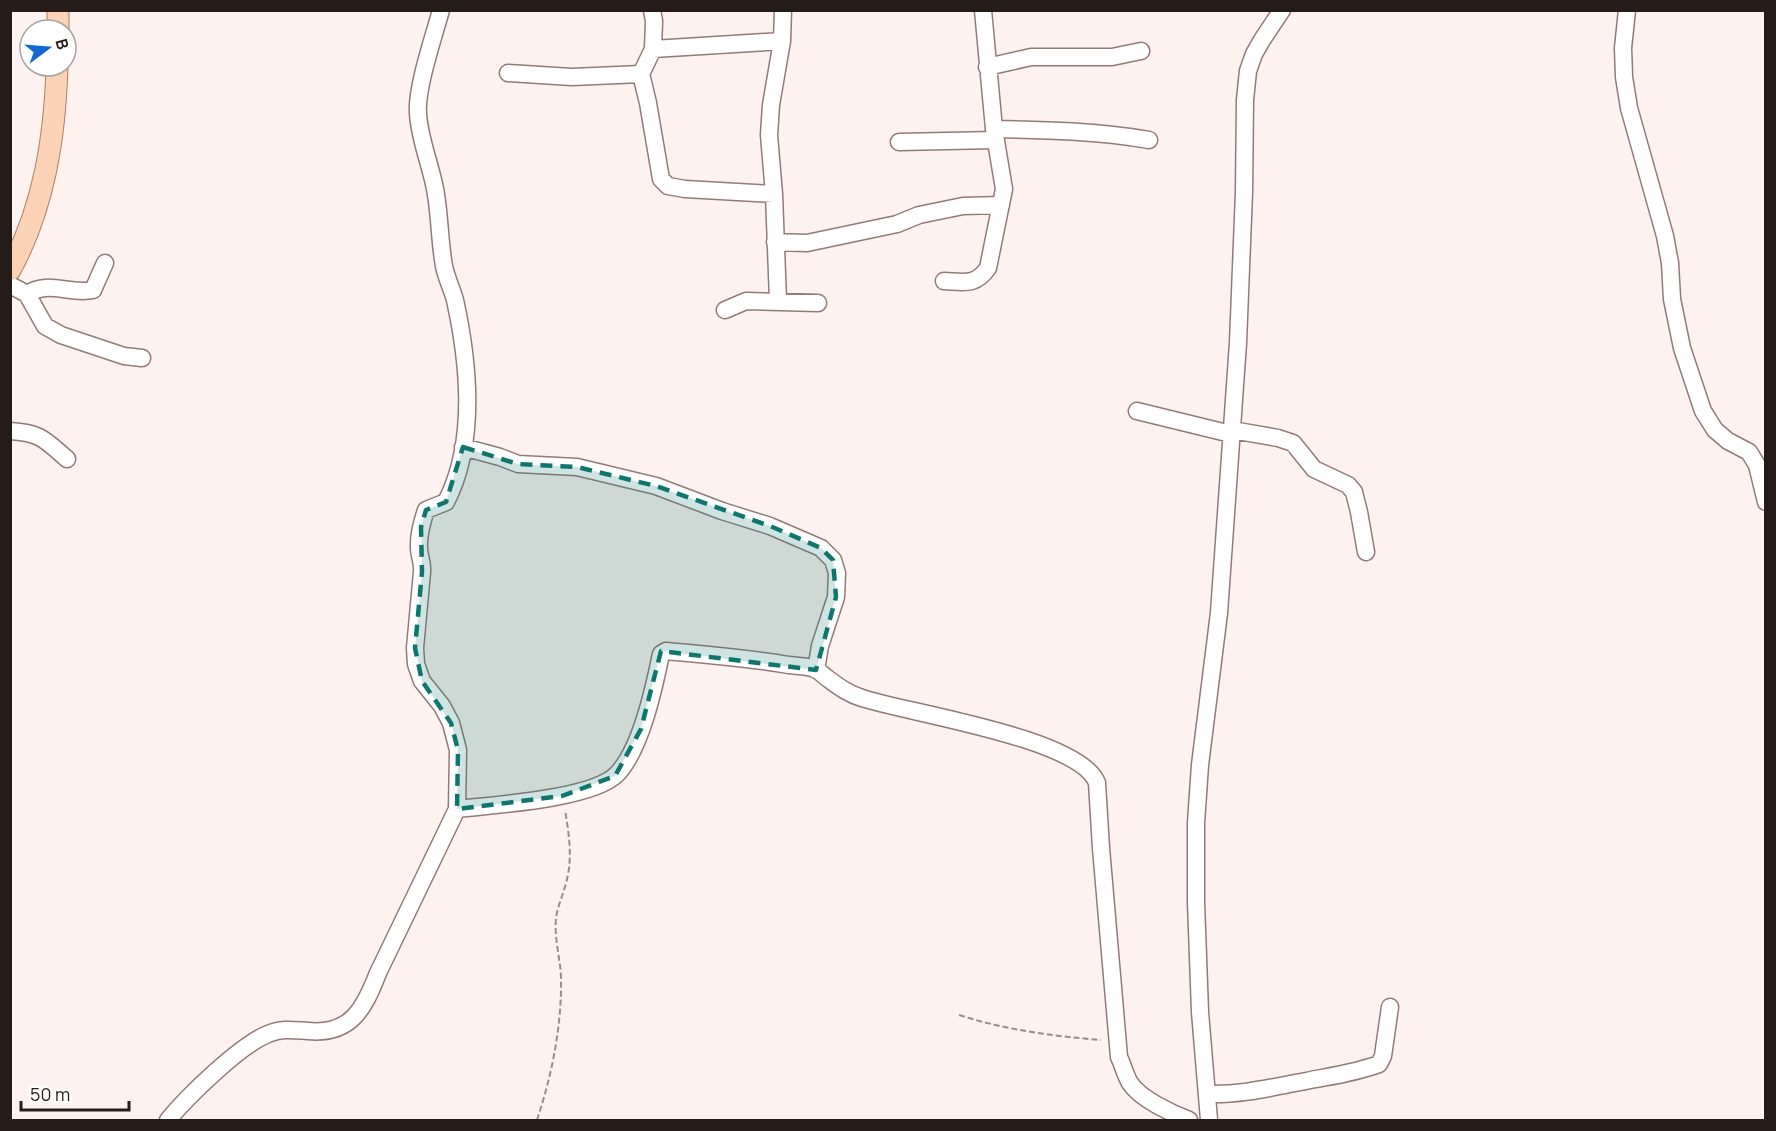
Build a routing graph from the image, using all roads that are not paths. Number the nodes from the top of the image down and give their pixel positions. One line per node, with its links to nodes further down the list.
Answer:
1 (441, 10): 32 (street)
2 (652, 10): 8 (street)
3 (783, 10): 7 (street)
4 (983, 10): 10 (street)
5 (1282, 10): 31 (street)
6 (1627, 10): 34 (street)
7 (782, 41): 8 (street); 17 (street)
8 (653, 49): 12 (street)
9 (1141, 51): 10 (street)
10 (987, 67): 14 (street)
11 (508, 73): 12 (street)
12 (641, 74): 17 (street)
13 (56, 78): 21 (main road)
14 (995, 134): 15 (street); 16 (street); 18 (street)
15 (1149, 140)
16 (899, 142)
17 (774, 194): 19 (street)
18 (1001, 205): 19 (street); 22 (street)
19 (776, 242): 25 (street)
20 (105, 263): 24 (street)
21 (10, 270)
22 (944, 281)
23 (10, 285): 24 (street)
24 (27, 294): 28 (street)
25 (778, 301): 26 (street); 27 (street)
26 (818, 303)
27 (725, 310)
28 (142, 358)
29 (1137, 411): 31 (street)
30 (10, 431): 33 (street)
31 (1232, 432): 35 (street); 39 (street)
32 (463, 447): 36 (street); 37 (street)
33 (66, 459)
34 (1766, 502)
35 (1366, 552)
36 (816, 670): 37 (street); 41 (street)
37 (457, 809): 40 (street)
38 (1390, 1007): 39 (street)
39 (1208, 1095): 42 (street)
40 (168, 1120)
41 (1190, 1120)
42 (1209, 1120)

